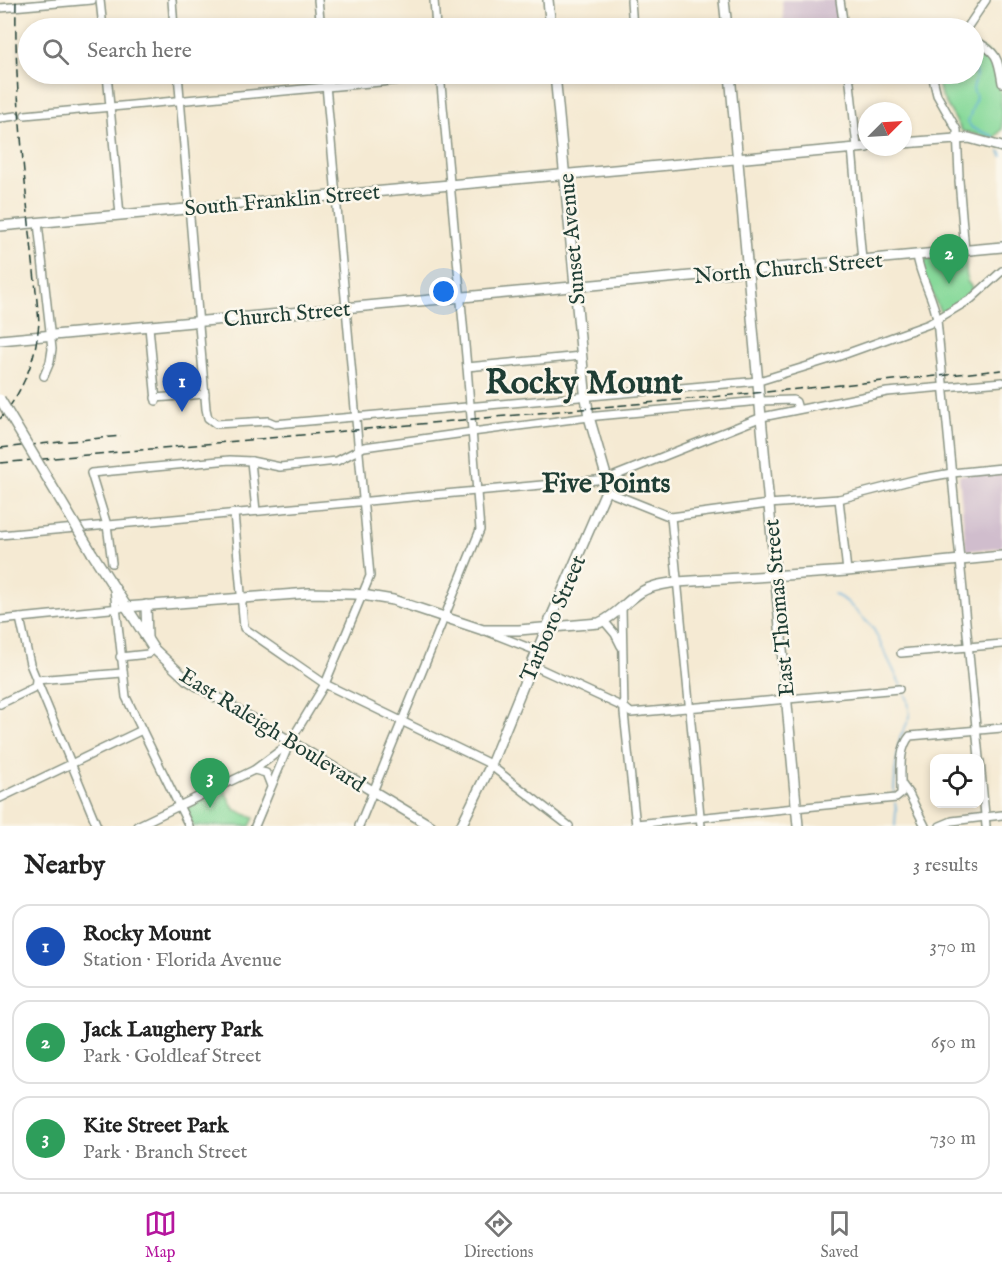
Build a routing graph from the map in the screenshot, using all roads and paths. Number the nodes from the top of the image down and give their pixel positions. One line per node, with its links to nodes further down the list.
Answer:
1 (92, 0): 11 (street)
2 (100, 0): 12 (street)
3 (172, 0): 13 (street)
4 (318, 0): 14 (street)
5 (434, 0): 15 (street)
6 (548, 0): 16 (main road)
7 (631, 0): 17 (street)
8 (724, 0): 18 (main road)
9 (840, 0): 19 (street)
10 (986, 0): 20 (street)
11 (0, 8)
12 (102, 18)
13 (173, 18)
14 (320, 18)
15 (435, 18)
16 (550, 18)
17 (632, 18)
18 (726, 18)
19 (843, 18)
20 (974, 18)
21 (984, 46): 22 (street)
22 (1002, 83)
23 (108, 84): 34 (street)
24 (179, 84): 33 (street)
25 (326, 84): 32 (street)
26 (354, 84): 32 (street)
27 (441, 84): 46 (street)
28 (556, 84): 45 (main road, Sunset Avenue)
29 (731, 84): 44 (main road, East Thomas Street)
30 (850, 84): 39 (street)
31 (934, 84): 38 (street)
32 (326, 87): 33 (street); 47 (street)
33 (181, 99): 34 (street); 48 (street)
34 (110, 106): 35 (street); 49 (street)
35 (25, 115)
36 (16, 116): 37 (street)
37 (0, 118)
38 (957, 138): 40 (main road); 41 (main road); 53 (street)
39 (858, 140)
40 (912, 142)
41 (1000, 143)
42 (858, 147): 44 (main road, South Franklin Street)
43 (859, 156): 55 (street)
44 (738, 158): 45 (main road, South Franklin Street); 57 (main road, East Thomas Street)
45 (565, 174): 46 (main road, South Franklin Street); 58 (main road, Sunset Avenue)
46 (449, 184): 47 (main road, South Franklin Street); 59 (street)
47 (336, 195): 48 (main road, South Franklin Street); 60 (street)
48 (190, 208): 49 (main road, South Franklin Street); 62 (street)
49 (120, 215): 50 (main road, South Franklin Street)
50 (38, 222): 51 (main road, South Franklin Street); 64 (street)
51 (0, 226)
52 (1002, 247): 53 (main road, North Church Street)
53 (965, 251): 54 (main road, North Church Street)
54 (917, 255): 55 (main road, North Church Street); 61 (street)
55 (862, 260): 57 (main road, North Church Street)
56 (1002, 271): 61 (street)
57 (747, 272): 58 (main road, North Church Street); 70 (main road, East Thomas Street)
58 (575, 286): 59 (main road, Church Street); 66 (main road, Sunset Avenue)
59 (461, 298): 60 (main road, Church Street); 67 (street)
60 (346, 308): 62 (main road, Church Street); 78 (street)
61 (937, 320): 70 (street); 71 (street)
62 (200, 321): 63 (main road, Church Street); 72 (street)
63 (149, 327): 64 (main road, Church Street); 72 (street)
64 (50, 335): 65 (main road, Church Street); 68 (street)
65 (0, 340)
66 (581, 356): 67 (street); 74 (main road, Sunset Avenue)
67 (467, 367): 77 (street)
68 (44, 376)
69 (1002, 382): 71 (street)
70 (759, 386): 74 (street); 75 (main road, East Thomas Street)
71 (944, 387): 76 (street); 85 (street)
72 (205, 394): 78 (street)
73 (0, 399): 103 (main road, East Raleigh Boulevard, bridge)
74 (587, 401): 77 (street); 79 (main road, Tarboro Street)
75 (760, 401): 76 (street); 79 (street); 80 (main road, East Thomas Street)
76 (798, 409): 80 (street)
77 (471, 412): 78 (street); 81 (street)
78 (355, 416): 82 (street)
79 (589, 417): 81 (street); 86 (main road, Tarboro Street)
80 (762, 417): 86 (street); 91 (main road, East Thomas Street)
81 (472, 432): 82 (street); 87 (street)
82 (358, 452): 83 (street); 90 (street)
83 (251, 461): 92 (street); 95 (street)
84 (1002, 468): 85 (street)
85 (952, 473): 89 (street); 98 (street)
86 (607, 479): 87 (street); 88 (main road, Tarboro Street)
87 (477, 491): 90 (street); 110 (street)
88 (606, 491): 94 (street); 114 (main road, Tarboro Street)
89 (839, 499): 91 (street); 100 (street)
90 (363, 500): 92 (street); 104 (street)
91 (768, 504): 94 (street); 101 (main road, East Thomas Street)
92 (256, 511): 93 (street)
93 (234, 513): 95 (street); 105 (street)
94 (671, 517): 102 (street)
95 (107, 525): 96 (street); 99 (street)
96 (0, 535)
97 (1002, 556): 98 (main road)
98 (960, 560): 100 (main road); 119 (street)
99 (112, 563)
100 (847, 571): 101 (main road)
101 (775, 575): 102 (main road); 129 (main road, East Thomas Street)
102 (677, 582): 108 (main road); 132 (street)
103 (113, 587): 107 (main road, East Raleigh Boulevard); 109 (street)
104 (363, 594): 105 (main road); 110 (main road); 127 (street)
105 (242, 598): 106 (main road); 127 (street)
106 (146, 605): 107 (main road); 116 (main road)
107 (126, 607): 109 (street); 116 (main road, East Raleigh Boulevard)
108 (622, 607): 113 (main road); 118 (street)
109 (115, 608): 111 (street); 123 (street)
110 (444, 617): 115 (main road); 133 (street)
111 (20, 618): 112 (street); 126 (street)
112 (0, 620)
113 (604, 621): 114 (main road); 118 (street)
114 (547, 627): 115 (main road); 121 (main road, Tarboro Street)
115 (483, 630): 121 (street)
116 (147, 638): 120 (main road, East Raleigh Boulevard)
117 (1002, 644): 119 (street)
118 (621, 647): 131 (street)
119 (968, 647): 122 (street); 136 (street)
120 (153, 648): 123 (street); 137 (main road, East Raleigh Boulevard)
121 (537, 651): 124 (main road, Tarboro Street)
122 (901, 653)
123 (120, 657): 125 (street)
124 (532, 664): 131 (street); 140 (main road, Tarboro Street)
125 (122, 673): 126 (street); 135 (street)
126 (36, 680): 130 (street); 139 (street)
127 (325, 684): 133 (street); 137 (street)
128 (899, 689): 129 (street)
129 (786, 699): 132 (street); 148 (main road, East Thomas Street)
130 (0, 704)
131 (625, 708): 132 (street); 152 (street)
132 (689, 709): 150 (street)
133 (402, 722): 140 (street); 144 (street)
134 (1002, 728): 136 (street)
135 (142, 730): 139 (street); 147 (street)
136 (976, 731): 138 (street); 142 (street)
137 (290, 742): 141 (street); 143 (street); 144 (main road, East Raleigh Boulevard)
138 (978, 754)
139 (72, 764): 145 (street); 153 (street)
140 (490, 767): 159 (main road, Tarboro Street); 160 (street)
141 (254, 770): 143 (street); 147 (street)
142 (901, 783): 148 (street); 163 (street)
143 (271, 788): 156 (street)
144 (373, 792): 157 (street); 158 (main road, East Raleigh Boulevard)
145 (0, 798)
146 (984, 801): 151 (street)
147 (179, 805): 154 (street); 155 (street)
148 (796, 807): 150 (street); 162 (main road, East Thomas Street)
149 (1002, 815): 151 (street)
150 (700, 817): 152 (street); 161 (street)
151 (986, 817): 164 (street); 165 (street)
152 (636, 825)
153 (97, 826)
154 (137, 826)
155 (189, 826)
156 (255, 826)
157 (359, 826)
158 (431, 826)
159 (461, 826)
160 (567, 826)
161 (701, 826)
162 (798, 826)
163 (925, 826)
164 (940, 826)
165 (986, 826)

